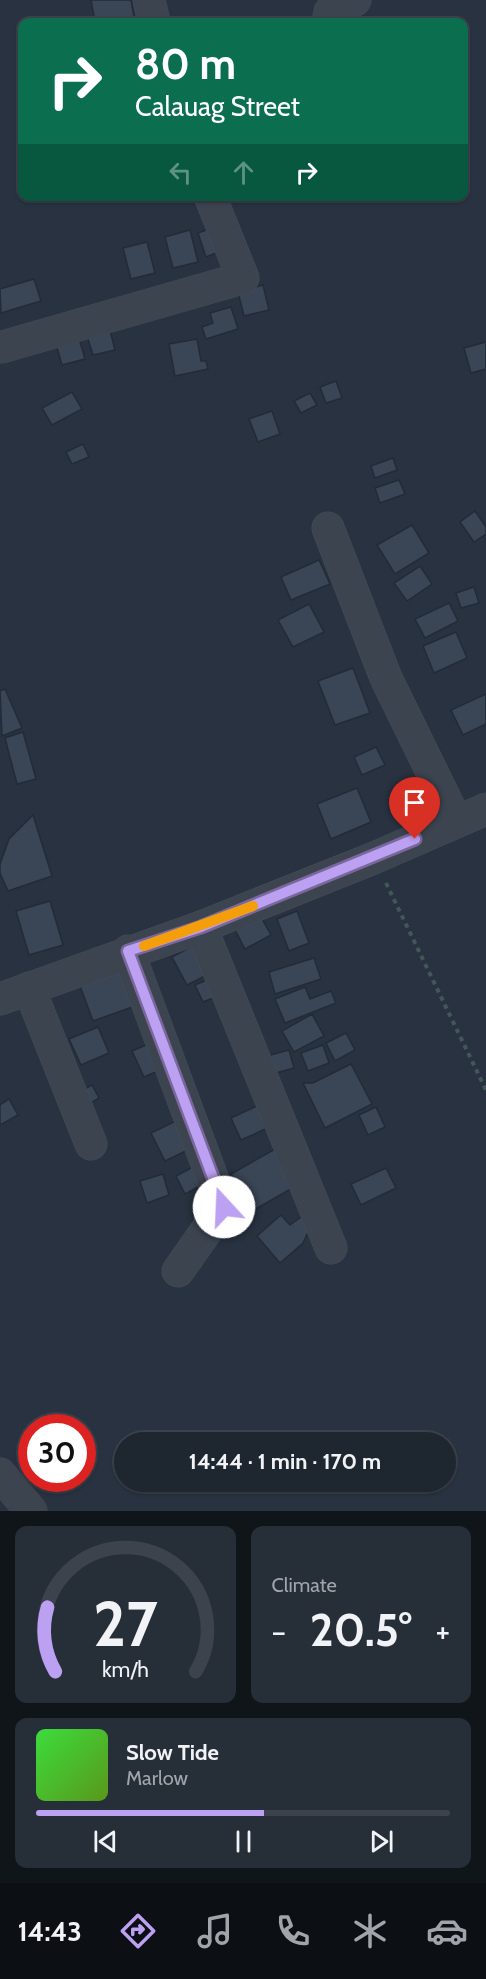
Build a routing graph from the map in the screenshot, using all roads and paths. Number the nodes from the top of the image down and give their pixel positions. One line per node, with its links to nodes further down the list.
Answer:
1 (150, 0): 3 (street)
2 (355, 0): 4 (street)
3 (153, 18)
4 (329, 18)
5 (212, 201): 6 (street)
6 (2, 347)
7 (328, 528): 9 (street)
8 (486, 809): 9 (street)
9 (456, 821): 10 (street)
10 (374, 858): 11 (street); 15 (path)
11 (201, 927): 12 (street); 17 (street)
12 (128, 951): 13 (street); 18 (street)
13 (29, 988): 14 (street); 16 (street)
14 (0, 999)
15 (486, 1090)
16 (91, 1144)
17 (331, 1248)
18 (178, 1271)
19 (0, 1474): 20 (street)
20 (31, 1511)

